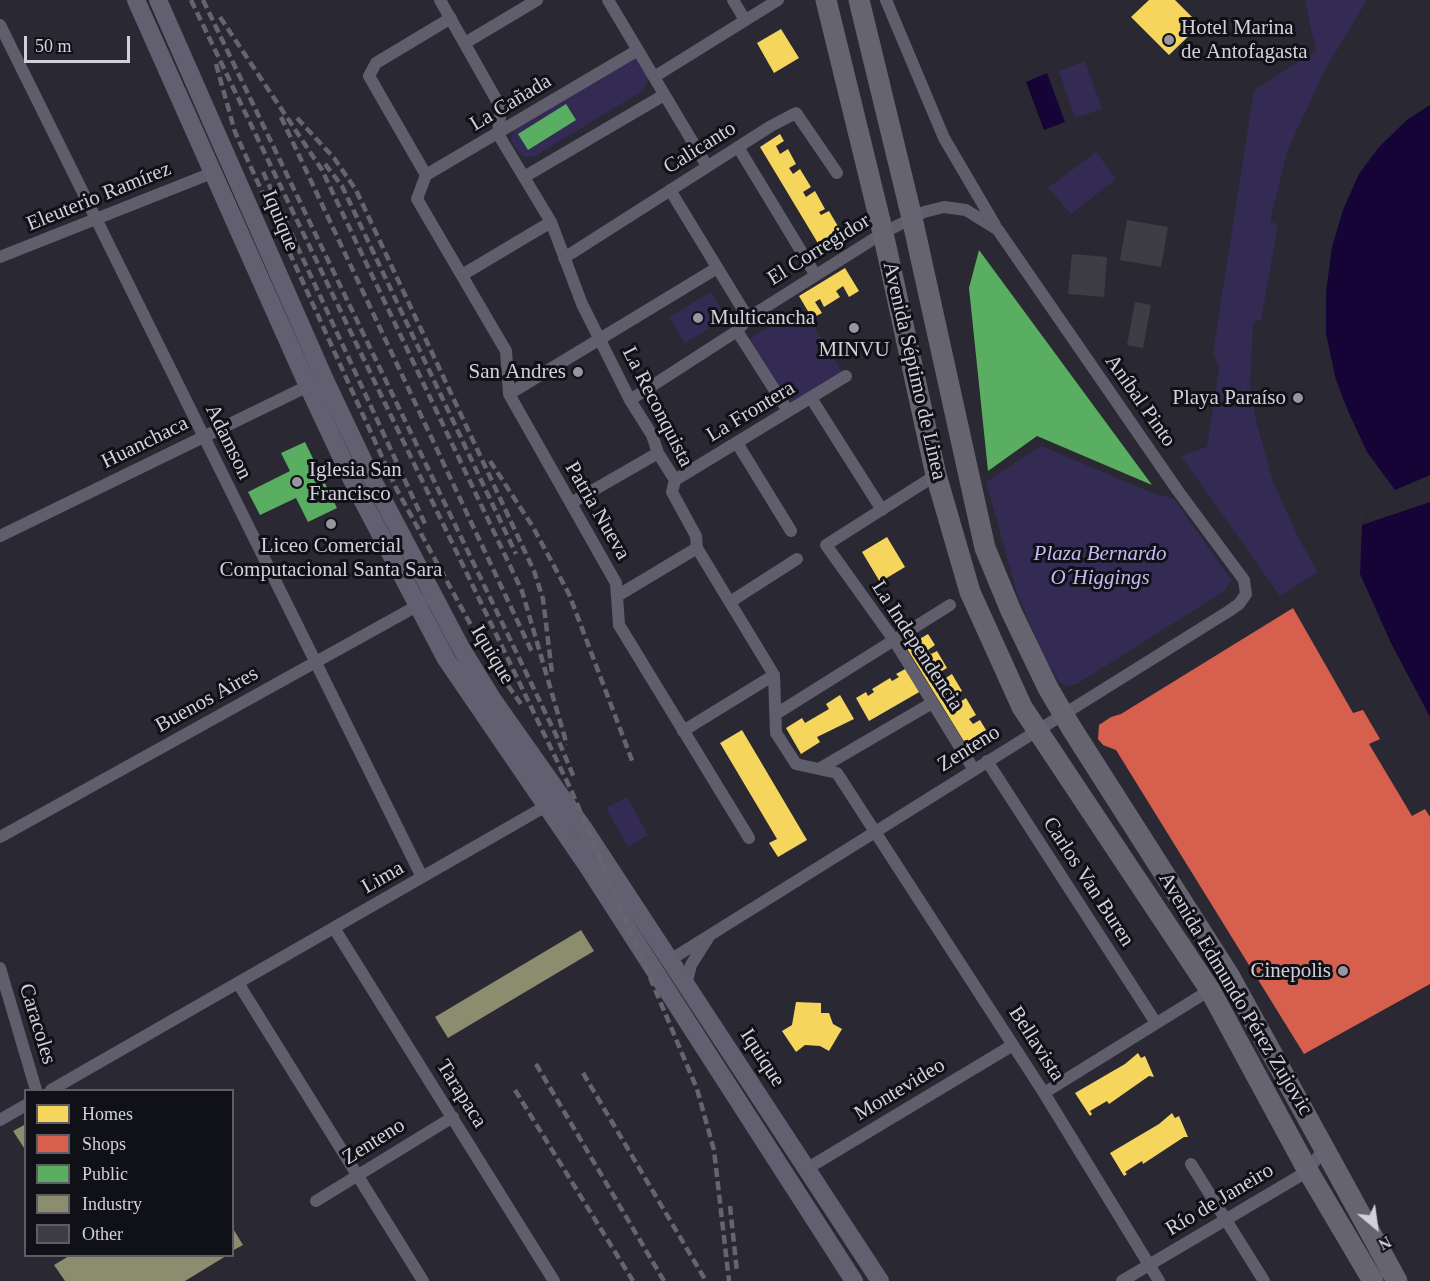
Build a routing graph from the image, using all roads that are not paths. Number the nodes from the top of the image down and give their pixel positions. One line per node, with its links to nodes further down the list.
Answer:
1 (136, 0): 21 (main road, Iquique)
2 (158, 0): 58 (main road, Iquique)
3 (440, 0): 11 (street)
4 (537, 0): 14 (street)
5 (608, 0): 15 (street)
6 (733, 0): 12 (street)
7 (778, 0): 12 (street)
8 (826, 0): 30 (highway, Avenida Séptimo de Linea)
9 (859, 0): 26 (highway, Avenida Séptimo de Linea)
10 (886, 0): 29 (street, Aníbal Pinto)
11 (451, 18): 14 (street); 23 (street)
12 (745, 20): 16 (street)
13 (0, 25): 27 (street, Adamson)
14 (465, 43): 18 (street)
15 (638, 50): 16 (street); 18 (street, La Cañada)
16 (654, 77): 17 (street)
17 (664, 95): 20 (street); 24 (street)
18 (498, 134): 23 (street, La Cañada); 24 (street, La Reconquista)
19 (738, 147): 20 (street, Calicanto); 22 (street, Calicanto); 34 (street)
20 (707, 166): 25 (street, Calicanto)
21 (212, 173): 27 (street, Eleuterio Ramírez); 40 (main road, Iquique)
22 (837, 173)
23 (426, 176): 35 (street, Patria Nueva)
24 (524, 177): 28 (street, La Reconquista)
25 (670, 190): 32 (street, Calicanto); 33 (street)
26 (912, 218): 29 (street, Aníbal Pinto); 30 (street, El Corregidor); 65 (highway, Avenida Séptimo de Linea)
27 (96, 219): 31 (street, Eleuterio Ramírez); 45 (street, Adamson)
28 (550, 222): 32 (street, La Reconquista); 35 (street)
29 (998, 230): 56 (street, Aníbal Pinto)
30 (883, 233): 34 (street, El Corregidor); 48 (highway, Avenida Séptimo de Linea)
31 (0, 257)
32 (564, 258): 38 (street, La Reconquista)
33 (717, 268): 36 (street); 38 (street)
34 (815, 274): 36 (street, El Corregidor)
35 (462, 275): 41 (street, Patria Nueva)
36 (748, 318): 37 (street, El Corregidor)
37 (737, 331): 43 (street, El Corregidor); 44 (street)
38 (601, 340): 41 (street); 43 (street, La Reconquista)
39 (846, 376): 42 (street, La Frontera)
40 (308, 386): 45 (street, Huanchaca); 58 (main road, Iquique)
41 (509, 394): 50 (street, Patria Nueva)
42 (811, 398): 44 (street, La Frontera); 51 (street)
43 (630, 400): 47 (street, La Reconquista)
44 (788, 411): 46 (street, La Frontera)
45 (203, 436): 53 (street, Huanchaca); 62 (street, Adamson)
46 (737, 443): 49 (street, La Frontera); 52 (street)
47 (658, 453): 49 (street, La Reconquista); 50 (street)
48 (936, 476): 51 (street); 68 (highway, Avenida Séptimo de Linea)
49 (675, 480): 54 (street, La Reconquista)
50 (571, 503): 57 (street, Patria Nueva)
51 (882, 510): 61 (street, La Independencia)
52 (791, 531)
53 (0, 536)
54 (697, 548): 57 (street); 59 (street, La Reconquista)
55 (796, 559): 59 (street)
56 (1246, 594): 65 (street, Zenteno)
57 (617, 596): 67 (street, Patria Nueva)
58 (425, 602): 62 (street, Buenos Aires); 72 (main road, Iquique); 73 (main road, Iquique)
59 (730, 602): 63 (street, La Reconquista)
60 (950, 605): 61 (street)
61 (894, 640): 64 (street, La Independencia); 66 (street)
62 (315, 662): 75 (street, Buenos Aires); 77 (street, Adamson)
63 (774, 675): 66 (street, La Reconquista); 67 (street)
64 (932, 703): 70 (street); 71 (street, La Independencia)
65 (1063, 713): 68 (street, Zenteno); 94 (highway, Avenida Edmundo Pérez Zujovic)
66 (776, 714): 70 (street, La Reconquista)
67 (683, 730): 76 (street, Patria Nueva)
68 (1037, 730): 69 (street, Zenteno); 84 (highway, Avenida Edmundo Pérez Zujovic)
69 (987, 761): 71 (street, Zenteno); 85 (street, Carlos Van Buren)
70 (819, 769): 74 (street, La Reconquista)
71 (974, 770): 74 (street, Zenteno)
72 (546, 806): 73 (main road); 77 (street, Lima); 86 (main road, Iquique)
73 (584, 829): 80 (main road, Iquique)
74 (876, 831): 79 (street, Zenteno); 87 (street, Bellavista)
75 (0, 837)
76 (749, 838)
77 (422, 878): 78 (street, Lima)
78 (334, 928): 82 (street, Lima); 92 (street, Tarapaca)
79 (711, 935): 80 (street, Zenteno); 83 (street, Zenteno)
80 (670, 960): 83 (main road, Iquique)
81 (0, 968): 88 (street, Caracoles)
82 (238, 983): 89 (street, Lima); 98 (street)
83 (686, 985): 86 (main road); 96 (main road, Iquique)
84 (1209, 990): 85 (street); 97 (highway, Avenida Edmundo Pérez Zujovic)
85 (1156, 1023): 90 (street)
86 (690, 1026): 104 (main road, Iquique)
87 (1013, 1045): 90 (street, Bellavista); 96 (street, Montevideo)
88 (36, 1089)
89 (53, 1089)
90 (1044, 1093): 101 (street, Bellavista)
91 (24, 1106): 93 (street)
92 (453, 1117): 98 (street, Zenteno); 103 (street, Tarapaca)
93 (0, 1120)
94 (1321, 1139): 97 (street, Río de Janeiro); 110 (highway, Avenida Edmundo Pérez Zujovic)
95 (1191, 1164): 100 (street)
96 (808, 1168): 105 (main road, Iquique)
97 (1308, 1171): 100 (street, Río de Janeiro); 109 (highway, Avenida Edmundo Pérez Zujovic)
98 (358, 1175): 99 (street, Zenteno); 102 (street)
99 (316, 1201)
100 (1225, 1219): 101 (street, Río de Janeiro); 108 (street)
101 (1149, 1265): 106 (street, Río de Janeiro); 107 (street, Bellavista)
102 (423, 1281)
103 (554, 1281)
104 (854, 1281)
105 (880, 1281)
106 (1122, 1281)
107 (1159, 1281)
108 (1264, 1281)
109 (1373, 1281)
110 (1398, 1281)

